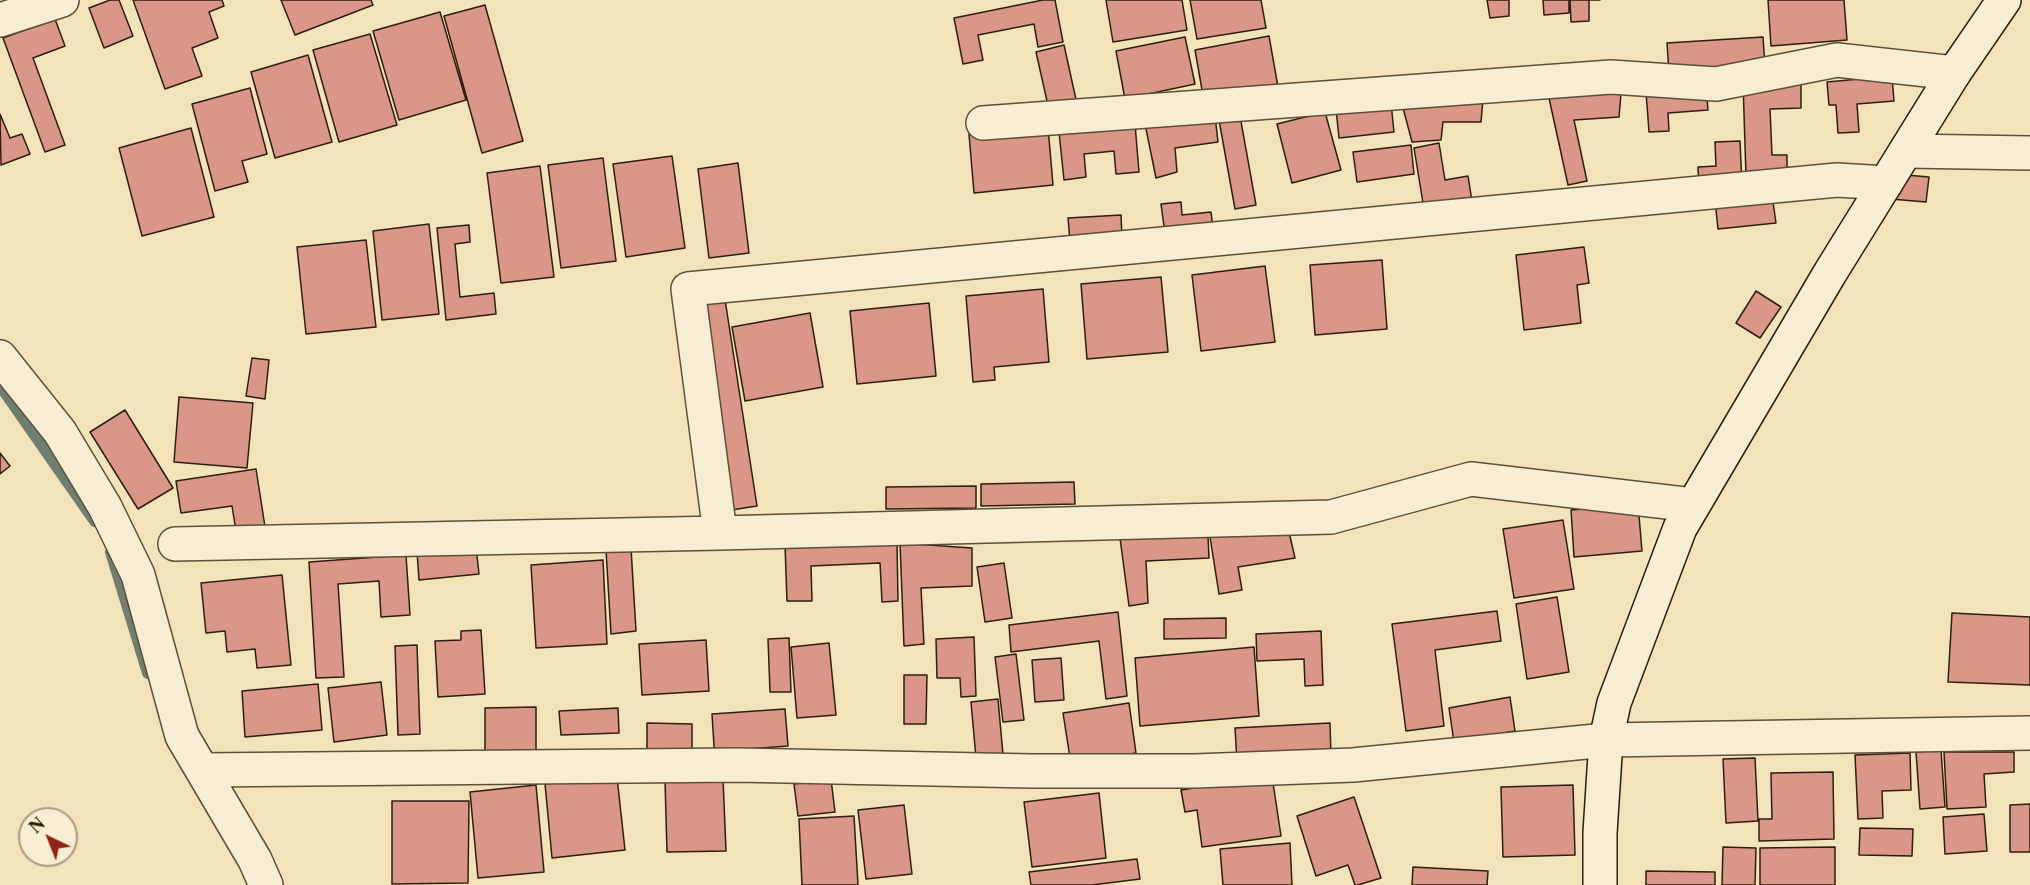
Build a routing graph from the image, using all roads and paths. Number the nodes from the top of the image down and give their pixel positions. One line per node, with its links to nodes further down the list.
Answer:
1 (62, 0): 3 (street)
2 (2004, 0): 4 (street)
3 (0, 20)
4 (1954, 73): 5 (street); 6 (street)
5 (983, 123)
6 (1906, 151): 7 (street); 8 (street)
7 (2030, 153)
8 (1886, 183): 10 (street); 11 (street)
9 (0, 357): 15 (street)
10 (1693, 505): 11 (street); 14 (street)
11 (720, 533): 12 (street)
12 (175, 544)
13 (2030, 733): 14 (street)
14 (1606, 740): 15 (street); 17 (street)
15 (202, 770): 16 (street)
16 (266, 885)
17 (1600, 885)

